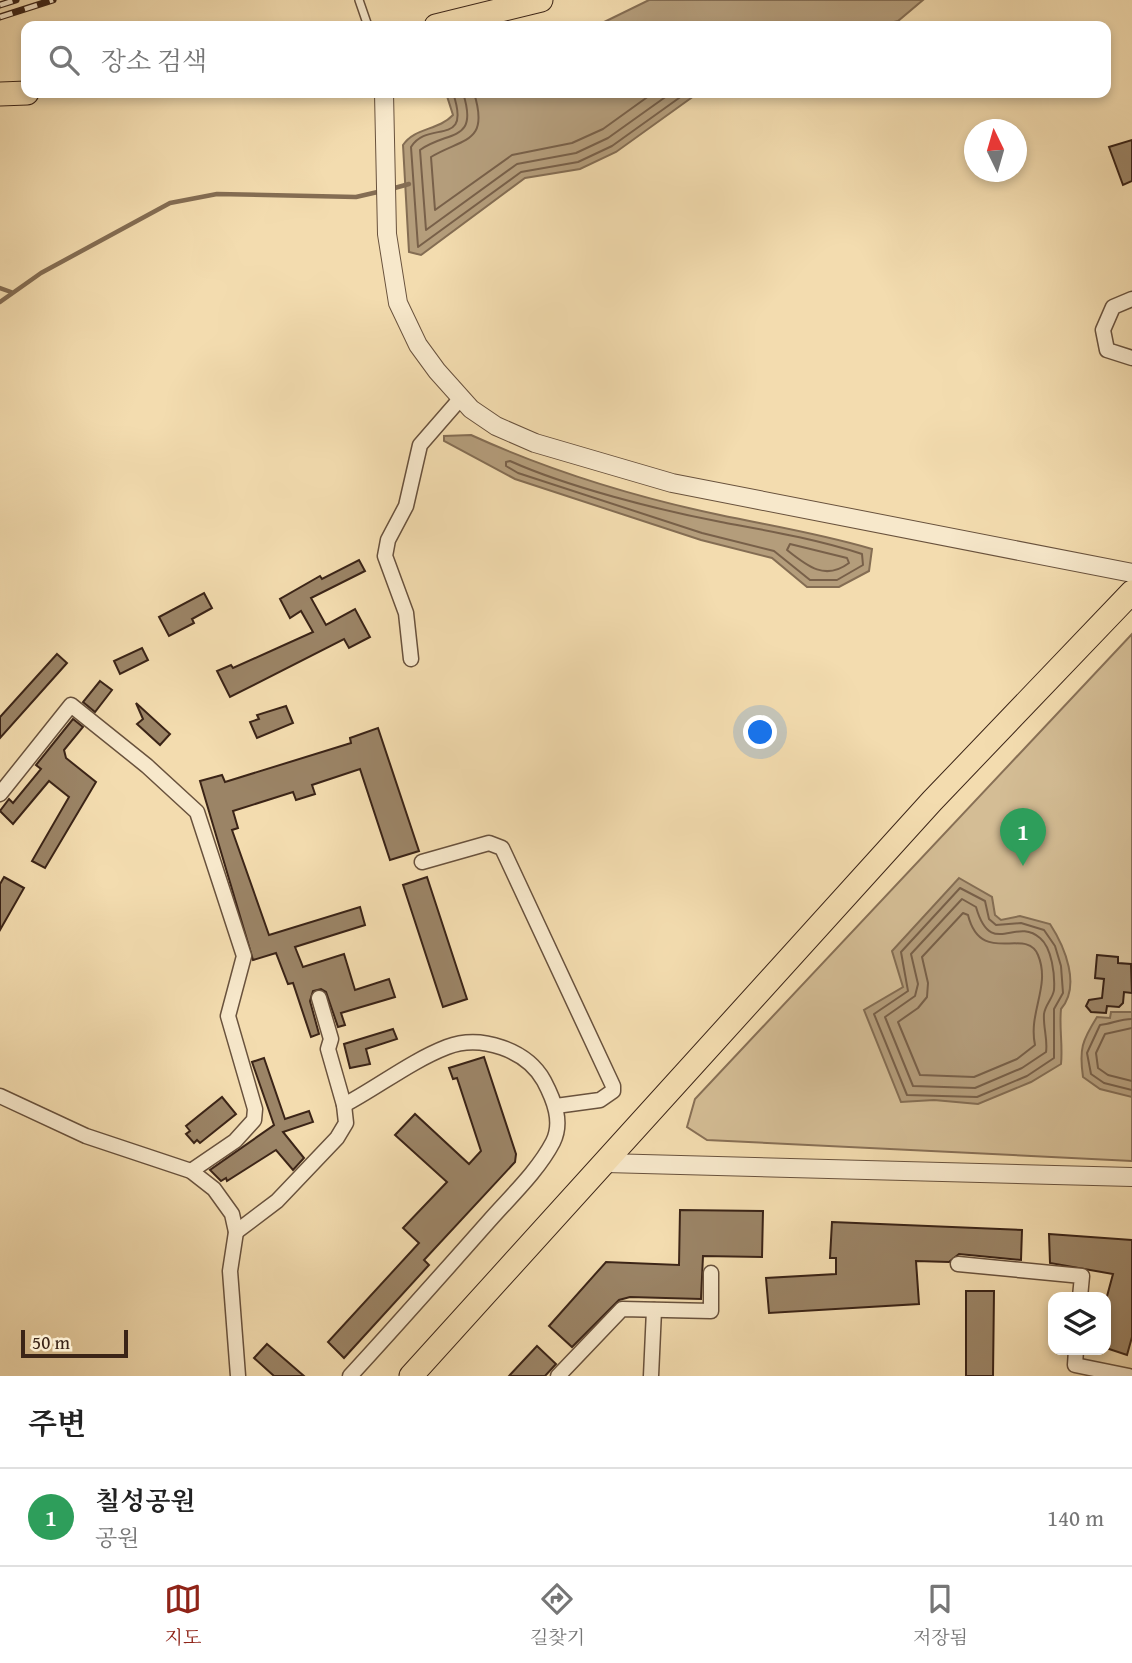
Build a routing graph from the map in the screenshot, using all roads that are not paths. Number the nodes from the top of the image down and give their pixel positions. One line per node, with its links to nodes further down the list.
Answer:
1 (359, 0): 3 (lane)
2 (541, 0): 4 (main road)
3 (366, 21)
4 (456, 21)
5 (21, 93): 6 (main road)
6 (0, 94)
7 (384, 98): 10 (street)
8 (1132, 299): 9 (street)
9 (1132, 358)
10 (460, 399): 11 (street); 13 (street)
11 (1132, 573)
12 (1132, 592): 20 (main road)
13 (411, 659)
14 (0, 794): 21 (street)
15 (422, 862): 19 (street)
16 (318, 998): 18 (street)
17 (0, 1096): 21 (street)
18 (345, 1105): 19 (street); 23 (street)
19 (556, 1106): 30 (street)
20 (606, 1163): 22 (street); 31 (main road)
21 (191, 1171): 23 (street)
22 (1132, 1177)
23 (236, 1232): 29 (street)
24 (958, 1264): 26 (street)
25 (711, 1273): 27 (street)
26 (1080, 1292)
27 (654, 1310): 32 (street); 33 (street)
28 (1076, 1355): 34 (street)
29 (238, 1376)
30 (350, 1376)
31 (411, 1376)
32 (558, 1376)
33 (651, 1376)
34 (1129, 1376)

